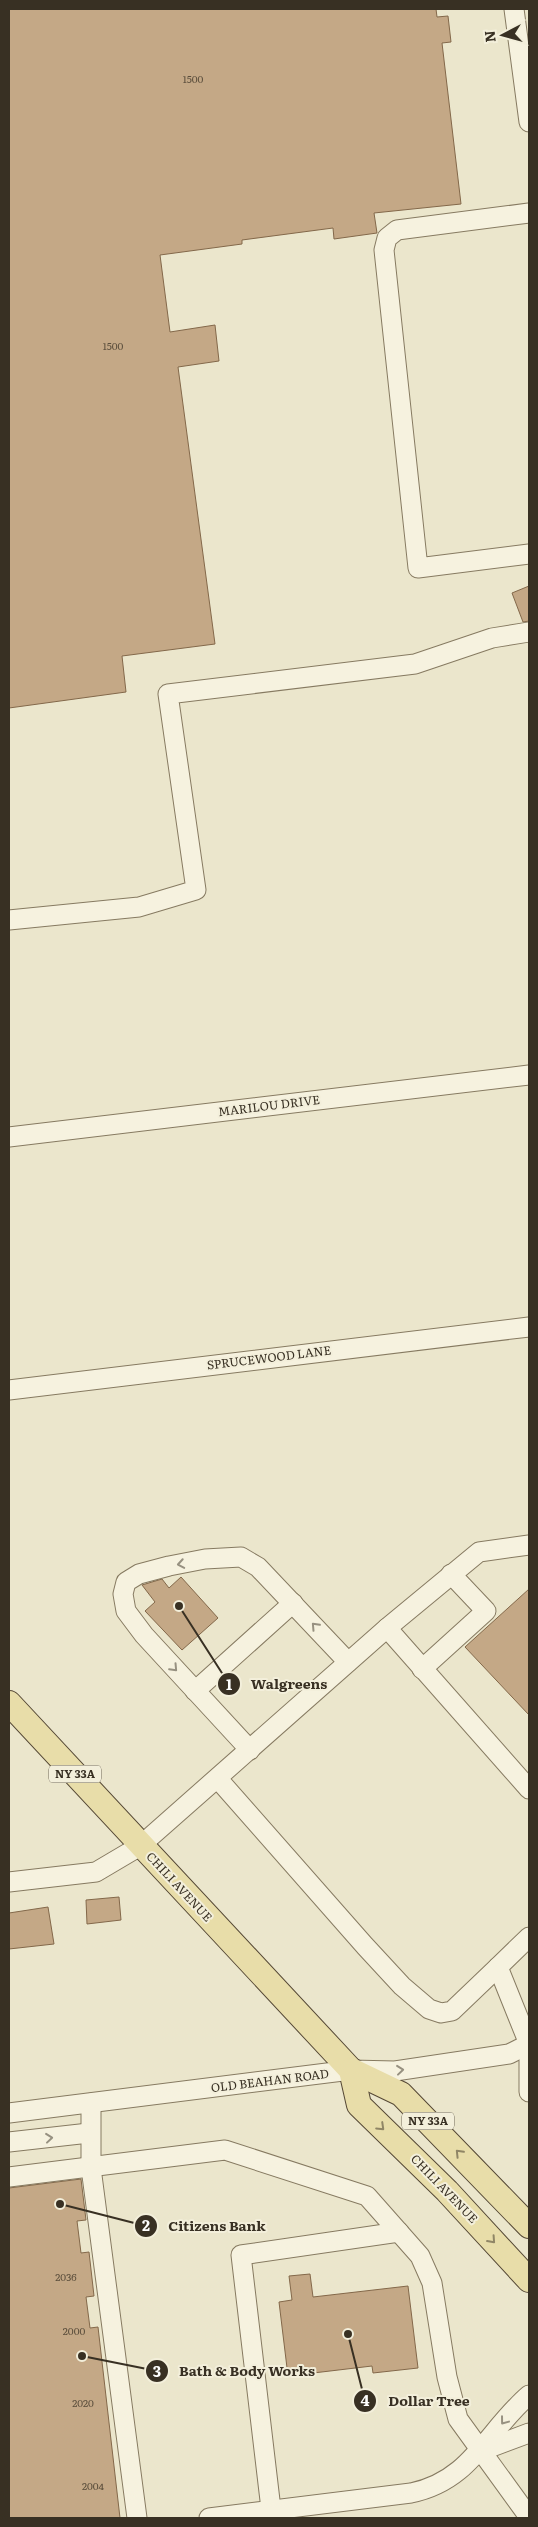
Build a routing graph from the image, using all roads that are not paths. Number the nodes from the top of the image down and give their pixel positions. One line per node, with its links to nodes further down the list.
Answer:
1 (514, 9): 2 (street)
2 (529, 122)
3 (529, 213): 4 (street)
4 (529, 554)
5 (529, 632): 6 (street)
6 (9, 920)
7 (529, 1075): 8 (street, MARILOU DRIVE)
8 (9, 1137)
9 (529, 1327): 10 (street, SPRUCEWOOD LANE)
10 (9, 1390)
11 (529, 1545): 12 (street)
12 (452, 1574): 14 (street); 16 (street)
13 (294, 1603): 15 (street, one-way to 13); 17 (street); 17 (street, one-way to 17)
14 (387, 1628): 15 (street); 16 (street)
15 (348, 1662): 19 (street)
16 (422, 1669): 21 (street)
17 (195, 1691): 19 (street)
18 (9, 1703): 22 (main road, CHILI AVENUE / NY 33A)
19 (250, 1750): 20 (street)
20 (218, 1779): 22 (street); 25 (street)
21 (529, 1789)
22 (140, 1846): 23 (street); 27 (main road, CHILI AVENUE / NY 33A)
23 (9, 1882)
24 (529, 1937): 25 (street)
25 (498, 1967): 26 (street)
26 (529, 2044): 27 (street, OLD BEAHAN ROAD, one-way to 26); 28 (street)
27 (352, 2070): 29 (street, OLD BEAHAN ROAD); 35 (main road, CHILI AVENUE / NY 33A, one-way to 27); 37 (main road, CHILI AVENUE / NY 33A, one-way to 37)
28 (529, 2092)
29 (90, 2103): 30 (street, OLD BEAHAN ROAD); 31 (street)
30 (9, 2113)
31 (89, 2133): 32 (street, one-way to 31); 33 (street)
32 (9, 2142)
33 (91, 2168): 34 (street); 36 (street); 43 (street)
34 (9, 2177)
35 (529, 2226)
36 (399, 2232): 40 (street); 41 (street)
37 (529, 2280)
38 (529, 2395): 40 (street, one-way to 40)
39 (529, 2433): 40 (street)
40 (481, 2450): 41 (street); 42 (street)
41 (271, 2509): 44 (street)
42 (529, 2517)
43 (137, 2518)
44 (209, 2518)

